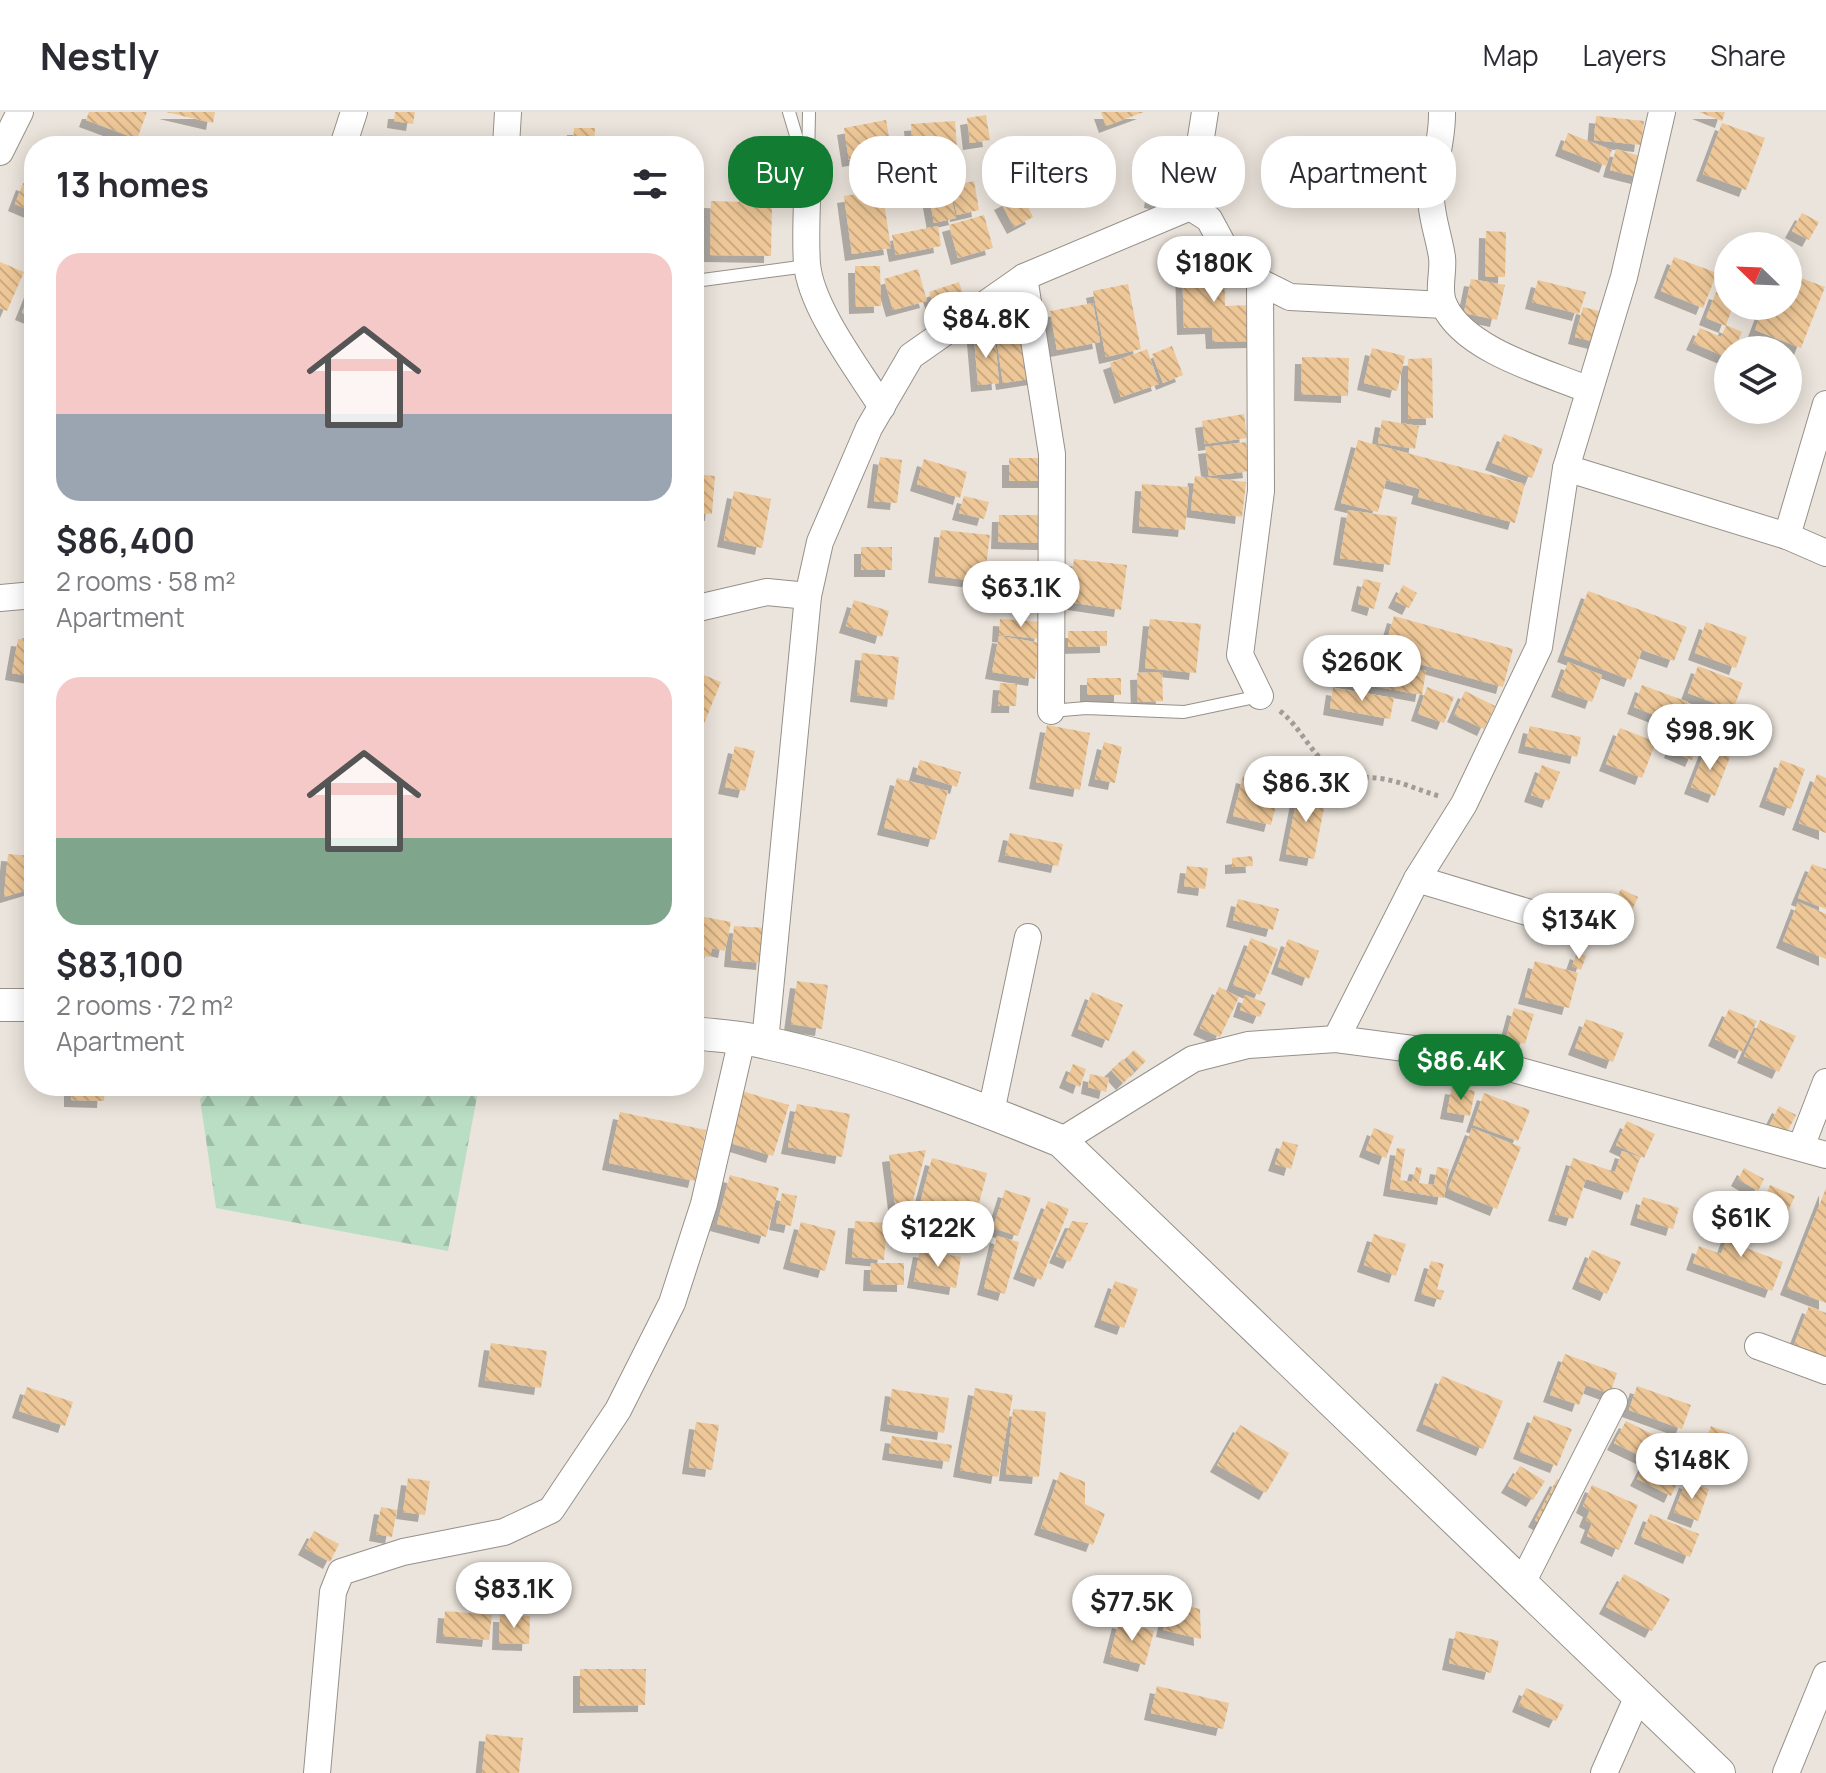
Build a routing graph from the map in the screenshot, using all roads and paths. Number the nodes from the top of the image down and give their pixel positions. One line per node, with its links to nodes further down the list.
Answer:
1 (20, 112): 14 (street)
2 (354, 112): 9 (street)
3 (508, 112): 10 (street)
4 (789, 112): 11 (lane)
5 (809, 112): 12 (lane)
6 (1205, 112): 13 (street)
7 (1442, 112): 22 (street)
8 (1662, 112): 23 (street)
9 (346, 136)
10 (507, 136)
11 (796, 136)
12 (809, 136)
13 (1201, 136)
14 (0, 152)
15 (808, 208): 18 (street)
16 (1188, 208): 19 (street)
17 (1192, 208): 21 (street)
18 (807, 266): 20 (lane); 25 (street)
19 (1024, 277): 25 (street); 34 (street)
20 (704, 280)
21 (1260, 282): 22 (street); 33 (street)
22 (1444, 305): 23 (street)
23 (1589, 390): 26 (street)
24 (1826, 404): 27 (street)
25 (882, 407): 30 (street)
26 (1566, 468): 27 (street); 35 (street)
27 (1787, 536): 28 (street)
28 (1826, 553)
29 (24, 596): 31 (street)
30 (808, 596): 32 (street); 43 (street)
31 (0, 598)
32 (704, 607)
33 (1260, 696): 34 (lane); 35 (path)
34 (1051, 711)
35 (1464, 804): 36 (street)
36 (1417, 879): 37 (street); 42 (street)
37 (1567, 924)
38 (1028, 937): 45 (street)
39 (0, 1005): 40 (street)
40 (24, 1005)
41 (704, 1034): 43 (street)
42 (1336, 1039): 46 (street); 47 (street)
43 (753, 1041): 45 (street); 54 (street)
44 (1826, 1082): 47 (street)
45 (991, 1112): 46 (street)
46 (1061, 1141): 51 (street)
47 (1814, 1151)
48 (1758, 1346): 49 (street)
49 (1826, 1371)
50 (1614, 1402): 51 (street)
51 (1522, 1583): 53 (street)
52 (1826, 1675): 57 (street)
53 (1638, 1696): 55 (street); 56 (street)
54 (317, 1773)
55 (1604, 1773)
56 (1719, 1773)
57 (1786, 1773)

